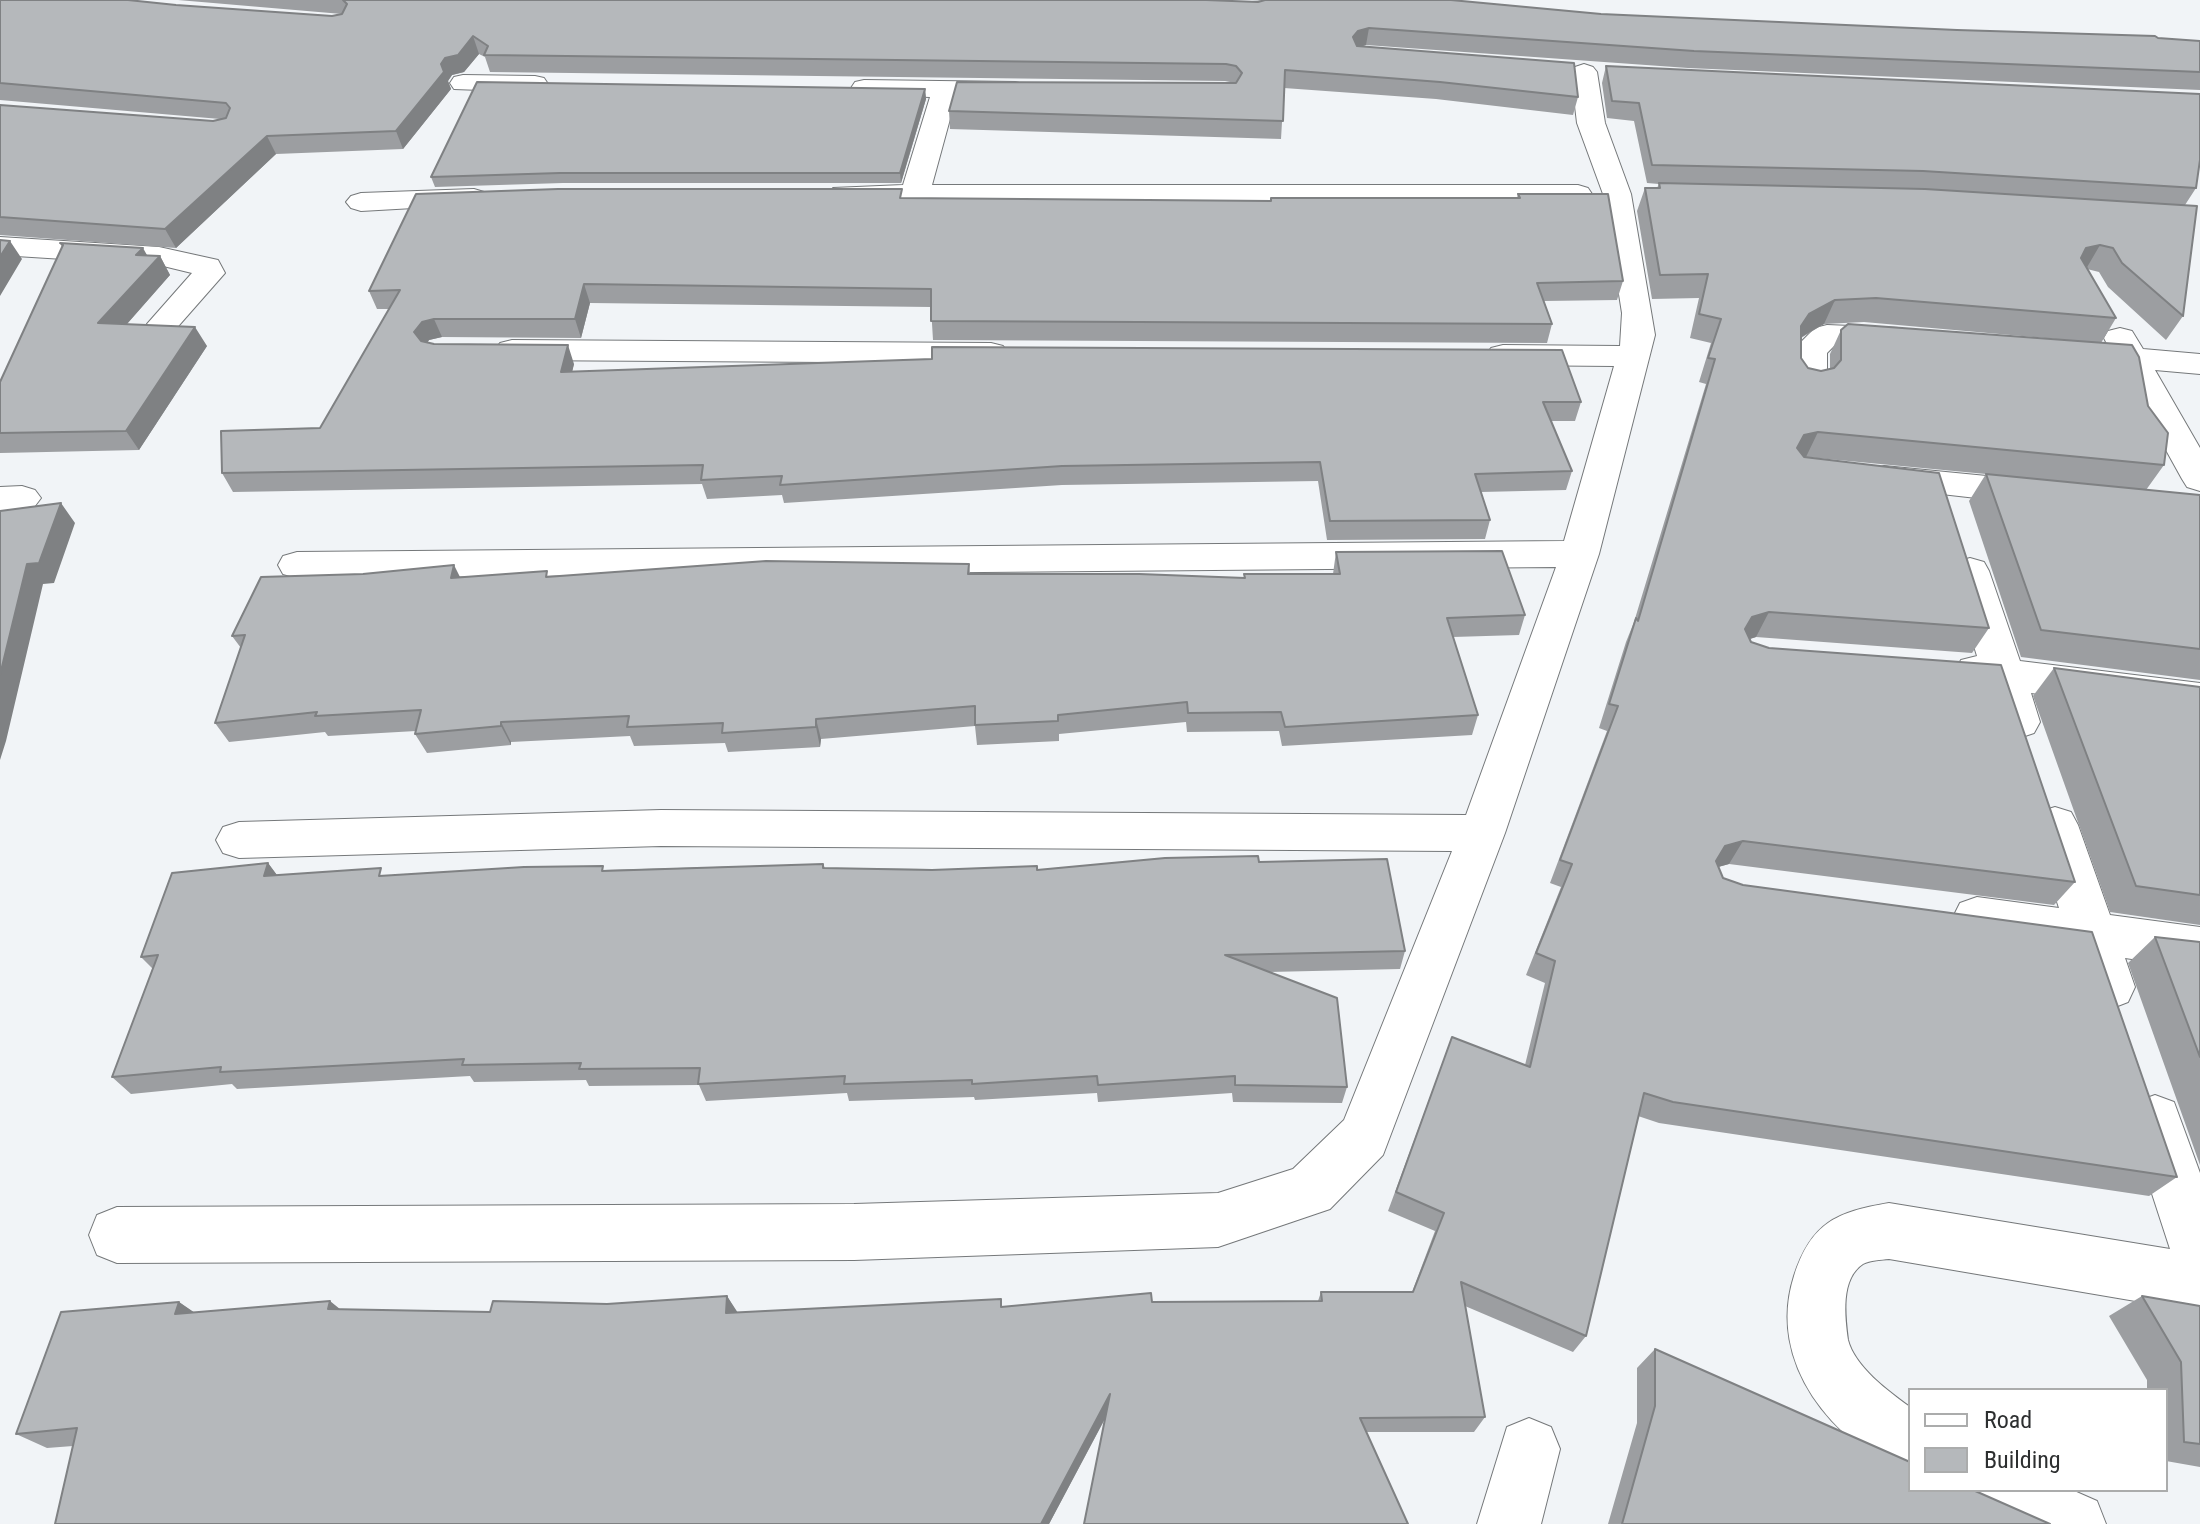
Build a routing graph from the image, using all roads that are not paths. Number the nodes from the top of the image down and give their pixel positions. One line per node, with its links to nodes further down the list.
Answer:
1 (1583, 72): 9 (street)
2 (463, 83): 3 (street)
3 (556, 84)
4 (836, 88): 5 (street)
5 (945, 89): 6 (street); 8 (street)
6 (1039, 90)
7 (819, 194): 8 (street)
8 (915, 194): 9 (street)
9 (1632, 195): 20 (street)
10 (501, 197): 11 (street)
11 (361, 202)
12 (0, 246): 14 (street)
13 (2101, 307): 21 (street)
14 (163, 324)
15 (1927, 341): 23 (street)
16 (474, 350): 18 (street)
17 (2054, 352): 21 (street)
18 (1030, 353)
19 (1474, 355): 20 (street)
20 (1633, 356): 28 (street)
21 (2133, 359): 22 (street); 27 (street)
22 (2200, 364)
23 (1810, 383)
24 (1851, 475): 25 (street)
25 (1942, 484): 26 (street); 31 (street)
26 (2078, 498)
27 (2195, 499)
28 (1580, 554): 29 (street); 33 (street)
29 (297, 565)
30 (1941, 669): 31 (street)
31 (2002, 673): 32 (street); 36 (street)
32 (2200, 699)
33 (1482, 833): 34 (street); 40 (street)
34 (239, 840)
35 (1934, 912): 36 (street)
36 (2092, 932): 37 (street); 38 (street)
37 (2200, 948)
38 (2121, 1020)
39 (2141, 1078): 41 (street)
40 (117, 1235)
41 (2200, 1255)
42 (2200, 1283): 43 (street)
43 (1908, 1443)
44 (1529, 1449): 46 (street)
45 (2006, 1492): 47 (street)
46 (1509, 1524)
47 (2074, 1524)

